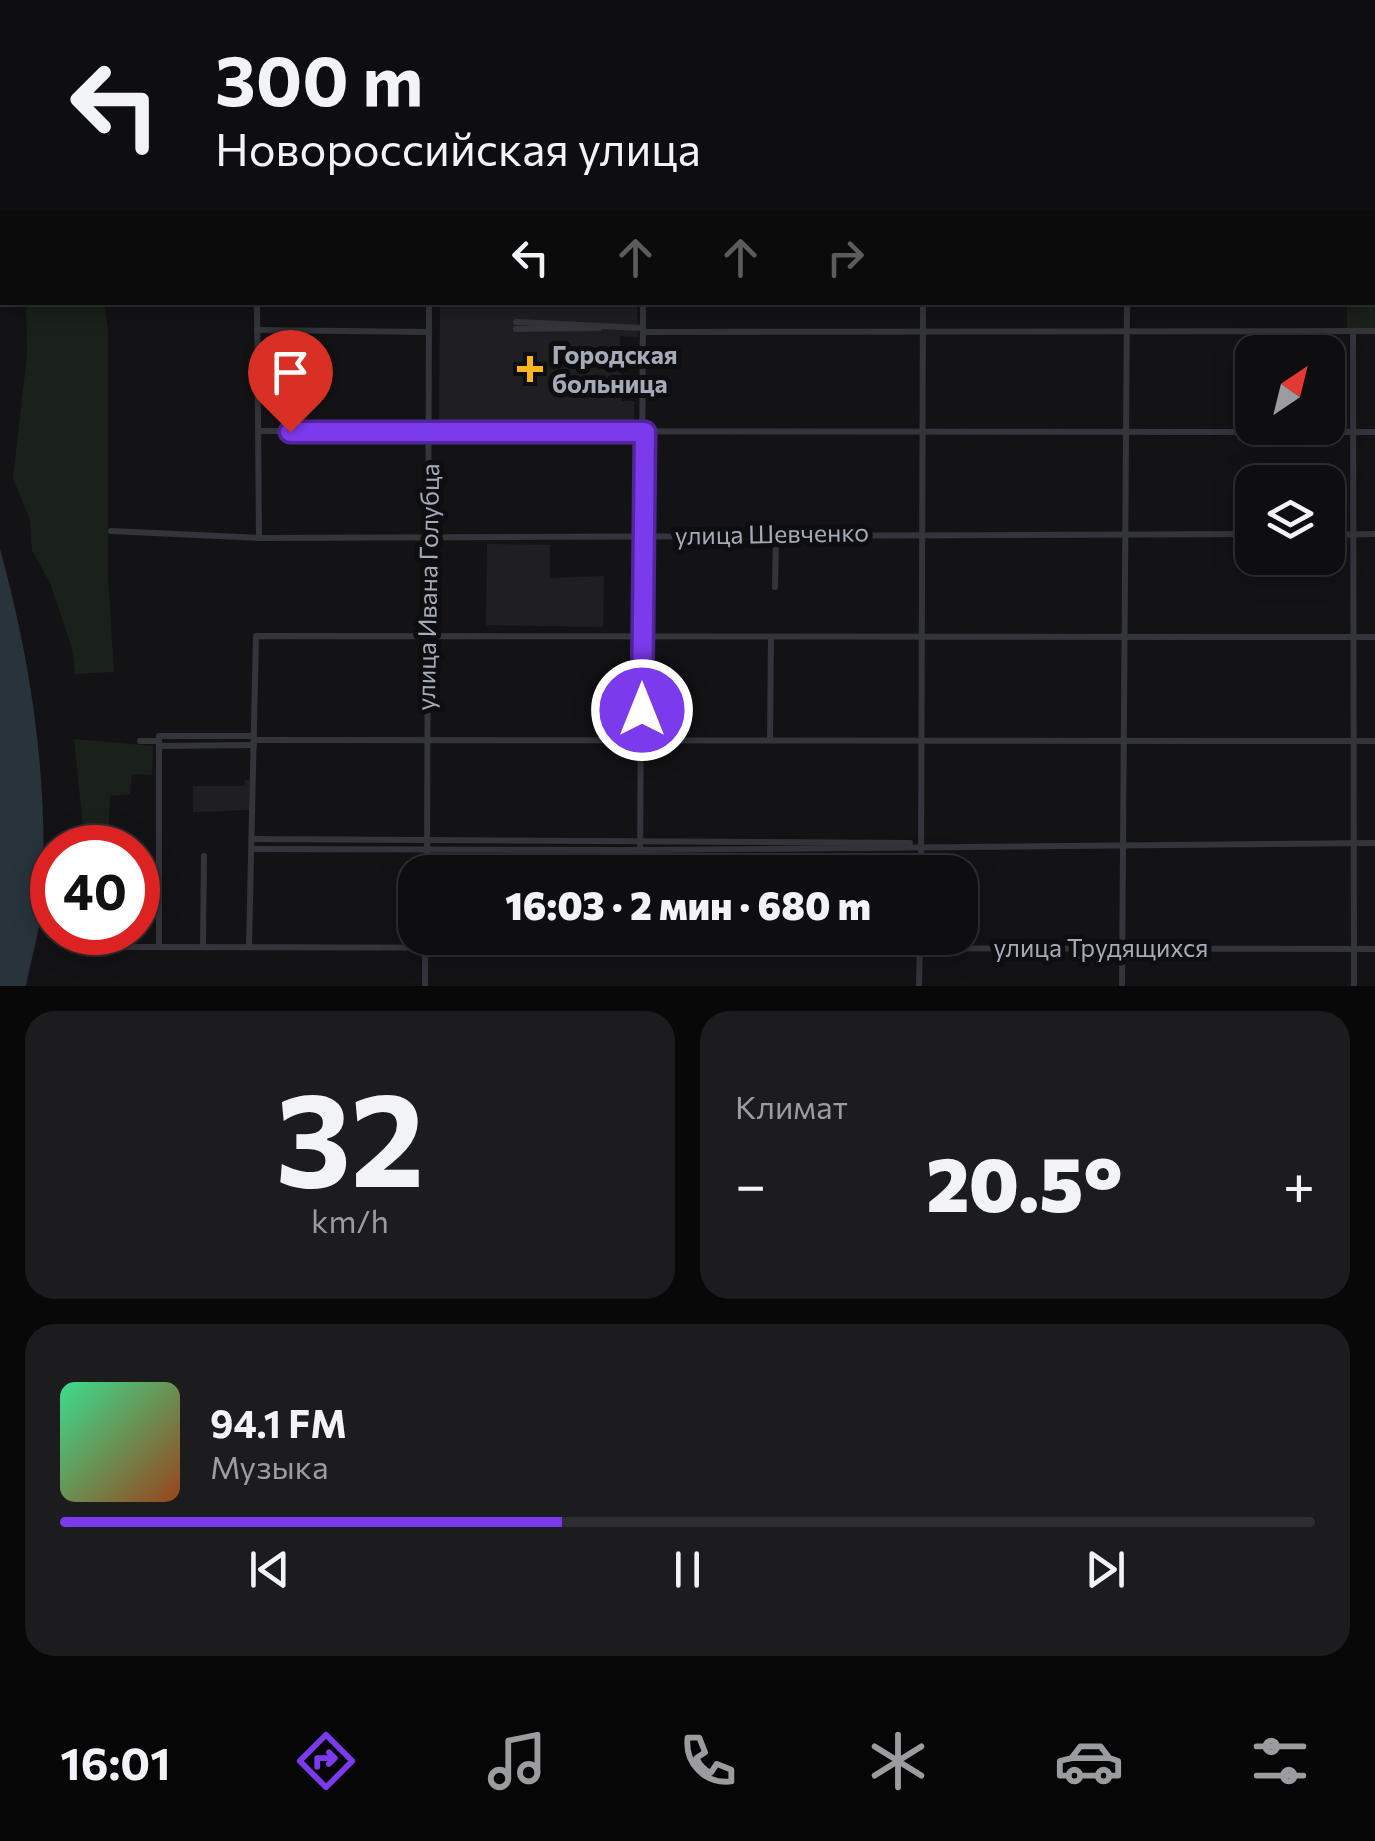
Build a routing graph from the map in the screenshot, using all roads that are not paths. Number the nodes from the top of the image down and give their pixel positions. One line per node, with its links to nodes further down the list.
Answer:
1 (257, 305): 7 (street)
2 (429, 305): 11 (street, улица Ивана Голубца)
3 (643, 305): 8 (street)
4 (924, 305): 12 (street)
5 (1126, 305): 13 (street)
6 (516, 326): 8 (street)
7 (257, 330): 11 (street); 14 (street)
8 (643, 330): 12 (street); 15 (street)
9 (1352, 331): 10 (street); 13 (street); 16 (street)
10 (1375, 331)
11 (429, 332): 19 (street, улица Ивана Голубца)
12 (923, 332): 13 (street); 18 (street)
13 (1128, 332): 20 (street)
14 (258, 431): 19 (street); 31 (street)
15 (645, 432): 18 (street); 19 (street); 29 (street)
16 (1352, 432): 17 (street); 20 (street); 25 (street)
17 (1375, 432)
18 (923, 433): 20 (street); 22 (street)
19 (430, 434): 28 (street, улица Ивана Голубца)
20 (1125, 434): 30 (street)
21 (111, 531): 31 (street, улица Шевченко)
22 (923, 533): 27 (street, улица Шевченко); 30 (street, улица Шевченко); 36 (street)
23 (1235, 534): 30 (street, улица Шевченко)
24 (1345, 534): 25 (street)
25 (1351, 534): 26 (street); 37 (street)
26 (1375, 534)
27 (776, 535): 29 (street, улица Шевченко); 32 (street)
28 (427, 536): 29 (street, улица Шевченко); 31 (street, улица Шевченко); 33 (street, улица Ивана Голубца)
29 (644, 536): 34 (street)
30 (1124, 536): 39 (street)
31 (259, 538)
32 (775, 587)
33 (428, 637): 34 (street); 41 (street); 42 (street, улица Ивана Голубца)
34 (642, 637): 35 (street); 43 (street)
35 (771, 637): 36 (street); 44 (street)
36 (921, 637): 39 (street); 45 (street)
37 (1353, 637): 38 (street); 39 (street); 49 (street)
38 (1375, 637)
39 (1122, 640): 48 (street)
40 (140, 740): 47 (street)
41 (254, 740): 42 (street); 47 (street); 51 (street)
42 (426, 740): 43 (street); 57 (street, улица Ивана Голубца)
43 (642, 740): 44 (street); 52 (street)
44 (770, 740): 45 (street)
45 (921, 740): 48 (street); 54 (street)
46 (1375, 740): 49 (street)
47 (159, 741): 50 (street)
48 (1121, 741): 49 (street); 55 (street)
49 (1352, 741): 56 (street)
50 (159, 825)
51 (252, 839): 57 (street); 58 (street)
52 (640, 840): 54 (street); 57 (street); 59 (street)
53 (1375, 843): 56 (street)
54 (921, 844): 55 (street); 59 (street); 62 (street)
55 (1122, 844): 56 (street); 67 (street)
56 (1352, 844): 70 (street)
57 (427, 845): 58 (street); 59 (street); 60 (street, улица Ивана Голубца)
58 (252, 849): 66 (street)
59 (640, 850): 61 (street)
60 (427, 855)
61 (640, 855)
62 (921, 855)
63 (204, 856): 65 (street)
64 (160, 946): 65 (street, улица Трудящихся)
65 (204, 946): 66 (street, улица Трудящихся)
66 (249, 946): 69 (street, улица Трудящихся)
67 (1121, 947): 68 (street, улица Трудящихся); 70 (street, улица Трудящихся); 76 (street)
68 (978, 948)
69 (398, 949)
70 (1354, 950): 71 (street, улица Трудящихся); 77 (street)
71 (1375, 950)
72 (425, 955): 74 (street)
73 (920, 955): 75 (street)
74 (424, 986)
75 (919, 986)
76 (1122, 986)
77 (1354, 986)

